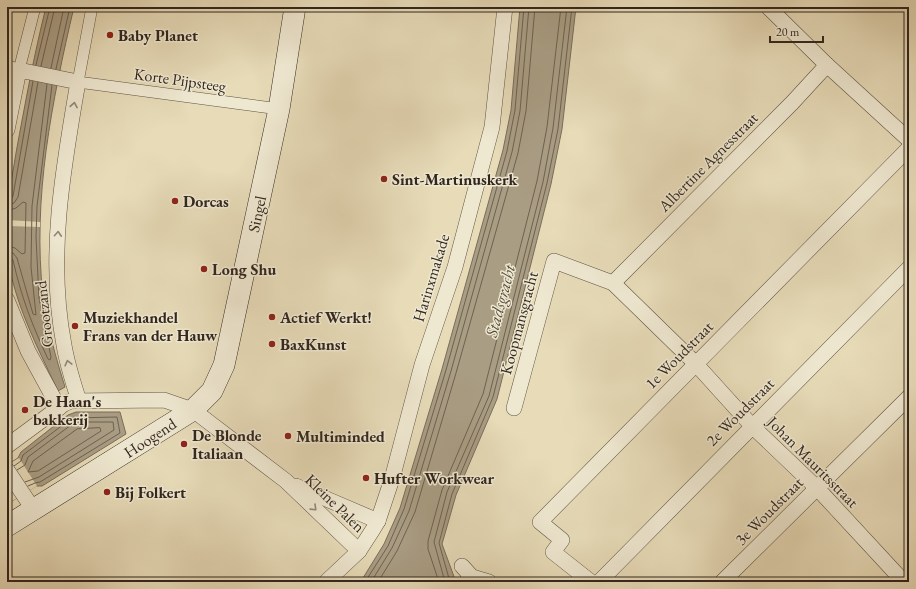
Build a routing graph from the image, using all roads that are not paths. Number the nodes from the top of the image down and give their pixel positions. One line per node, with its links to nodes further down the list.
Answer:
1 (35, 7): 7 (street)
2 (92, 7): 8 (street, Grootzand)
3 (295, 7): 9 (main road, Singel)
4 (505, 7): 28 (street, Harinxmakade)
5 (768, 7): 6 (street)
6 (827, 65): 11 (street); 14 (street, Albertine Agnesstraat)
7 (19, 69): 8 (street); 10 (street)
8 (78, 82): 9 (street, Korte Pijpsteeg); 18 (street, Grootzand, one-way to 8)
9 (279, 109): 21 (main road, Singel)
10 (7, 130)
11 (909, 140)
12 (909, 148): 16 (street, 1e Woudstraat)
13 (909, 268): 22 (street, 2e Woudstraat)
14 (612, 283): 16 (street, Johan Mauritsstraat); 20 (street, Koopmansgracht)
15 (7, 300): 19 (street, Grootzand)
16 (695, 363): 22 (street, Johan Mauritsstraat); 35 (street, 1e Woudstraat)
17 (909, 397): 26 (street, 3e Woudstraat)
18 (79, 400): 19 (street); 21 (street, Hoogend)
19 (59, 408): 23 (street)
20 (514, 408)
21 (193, 410): 25 (street, Kleine Palen); 27 (main road, Hoogend)
22 (752, 426): 26 (street, Johan Mauritsstraat); 36 (street, 2e Woudstraat)
23 (7, 446)
24 (7, 470): 27 (street)
25 (286, 481): 28 (street, Kleine Palen); 30 (street, Kleine Palen, one-way to 30)
26 (817, 488): 37 (street, 3e Woudstraat); 38 (street, Johan Mauritsstraat)
27 (28, 502): 29 (main road, Hoogend)
28 (378, 521): 30 (street, Harinxmakade)
29 (7, 526)
30 (359, 551): 33 (street, Harinxmakade)
31 (467, 575): 34 (street)
32 (909, 576): 38 (street)
33 (326, 582)
34 (489, 582)
35 (590, 582)
36 (599, 582)
37 (722, 582)
38 (904, 582)

